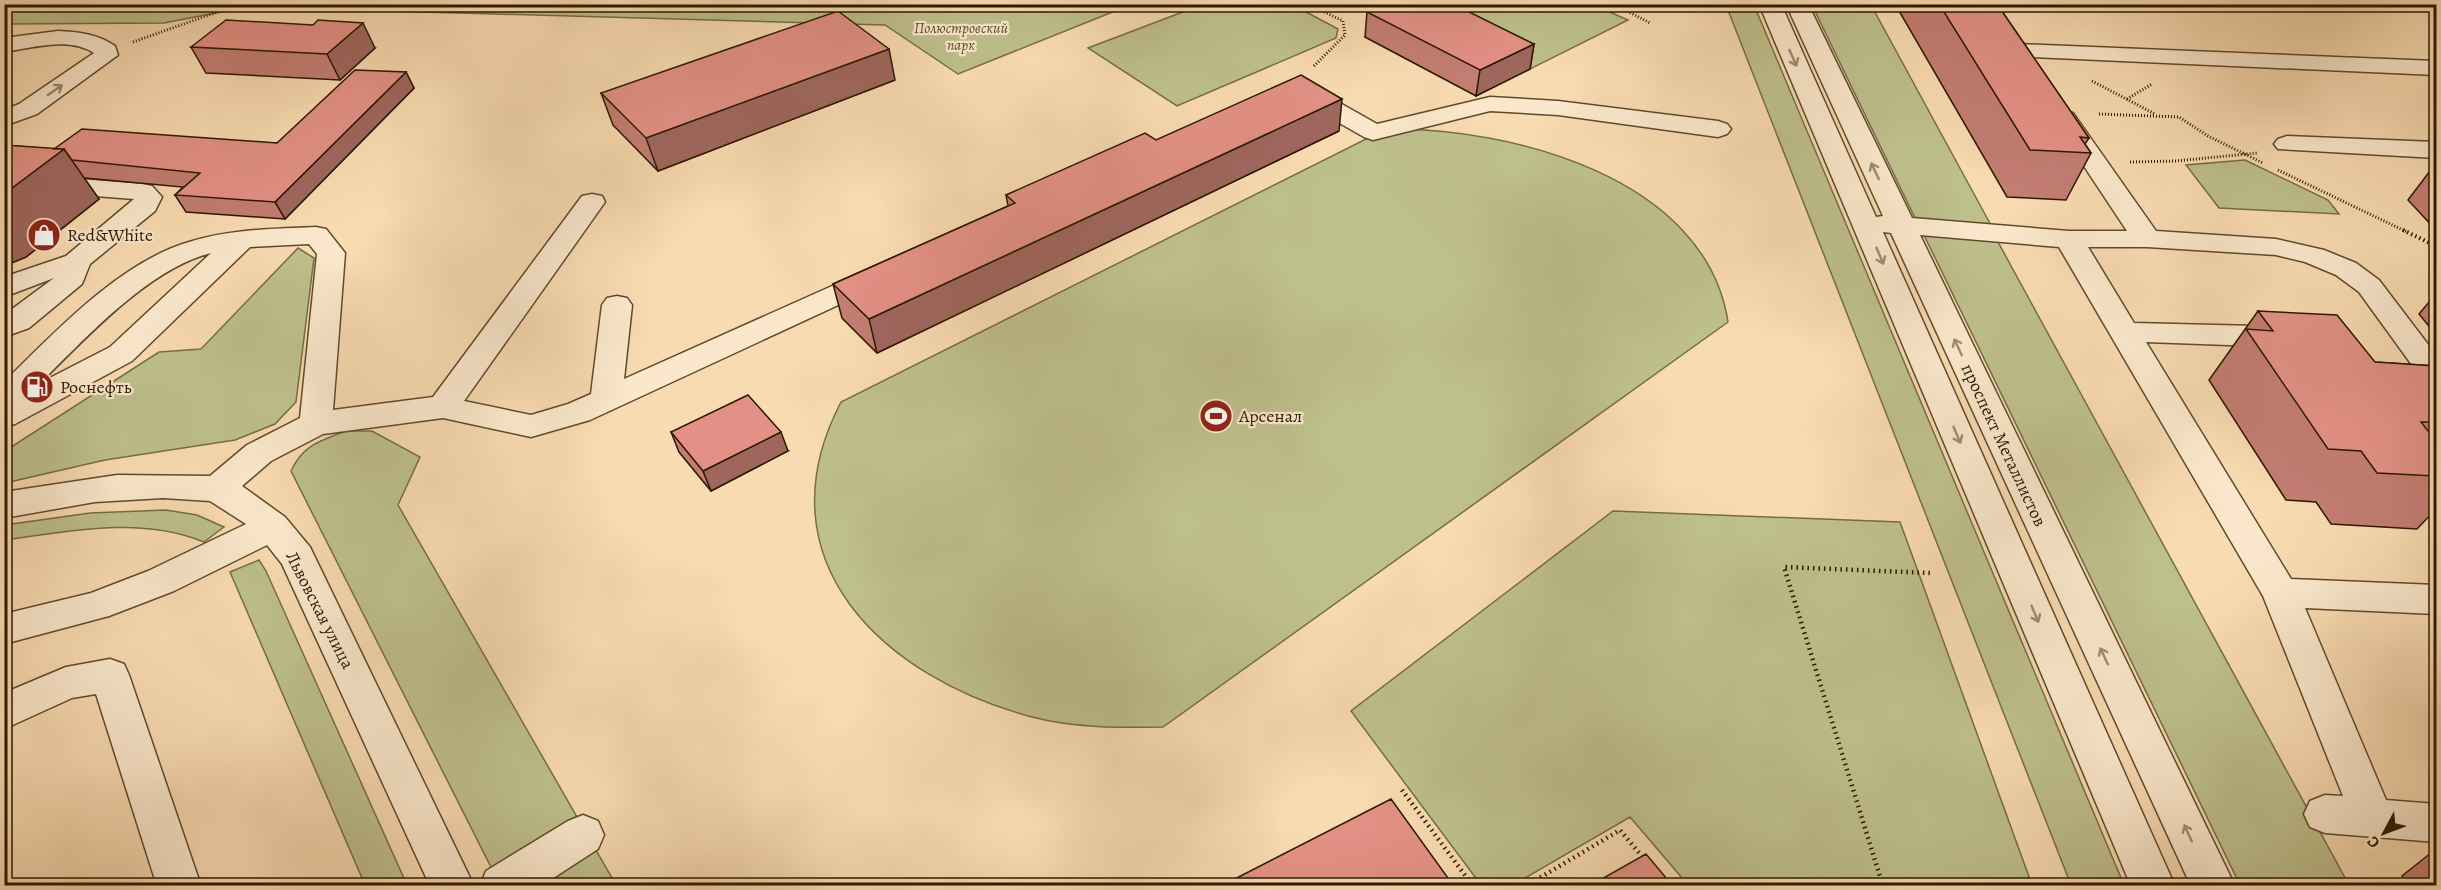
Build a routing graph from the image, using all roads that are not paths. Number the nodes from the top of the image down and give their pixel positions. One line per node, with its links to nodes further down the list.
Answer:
1 (1770, 4): 12 (street, проспект Металлистов, one-way to 12)
2 (1797, 4): 13 (street, проспект Металлистов, one-way to 2)
3 (4, 45): 6 (street, one-way to 3)
4 (2436, 68): 16 (street)
5 (1283, 92): 7 (street)
6 (4, 119)
7 (1719, 129)
8 (2287, 144): 9 (street)
9 (2436, 150)
10 (4, 181): 17 (street)
11 (592, 202): 29 (street)
12 (1865, 223): 13 (street); 46 (street, проспект Металлистов, one-way to 46)
13 (1900, 225): 14 (street); 47 (street, проспект Металлистов, one-way to 13)
14 (2069, 238): 16 (street); 22 (street)
15 (242, 239): 28 (street); 30 (street); 31 (street)
16 (2147, 239): 24 (street)
17 (76, 262): 19 (street); 21 (street)
18 (896, 268): 27 (street)
19 (4, 288)
20 (617, 305): 27 (street)
21 (4, 327)
22 (2124, 332): 23 (street); 35 (street)
23 (2312, 353)
24 (2436, 376)
25 (2406, 388): 26 (street)
26 (2436, 391)
27 (606, 400): 29 (street)
28 (4, 401)
29 (443, 407): 31 (street)
30 (4, 416)
31 (316, 424): 32 (street)
32 (217, 489): 33 (street, Львовская улица); 34 (street, Львовская улица)
33 (4, 505)
34 (273, 526): 37 (street); 44 (street, Львовская улица)
35 (2280, 593): 36 (street); 40 (street)
36 (2436, 599)
37 (4, 630)
38 (4, 712): 43 (street)
39 (2325, 814): 40 (street)
40 (2373, 818): 41 (street)
41 (2436, 823)
42 (583, 835): 45 (street)
43 (179, 885)
44 (452, 885)
45 (502, 885)
46 (2153, 885)
47 (2212, 885)

